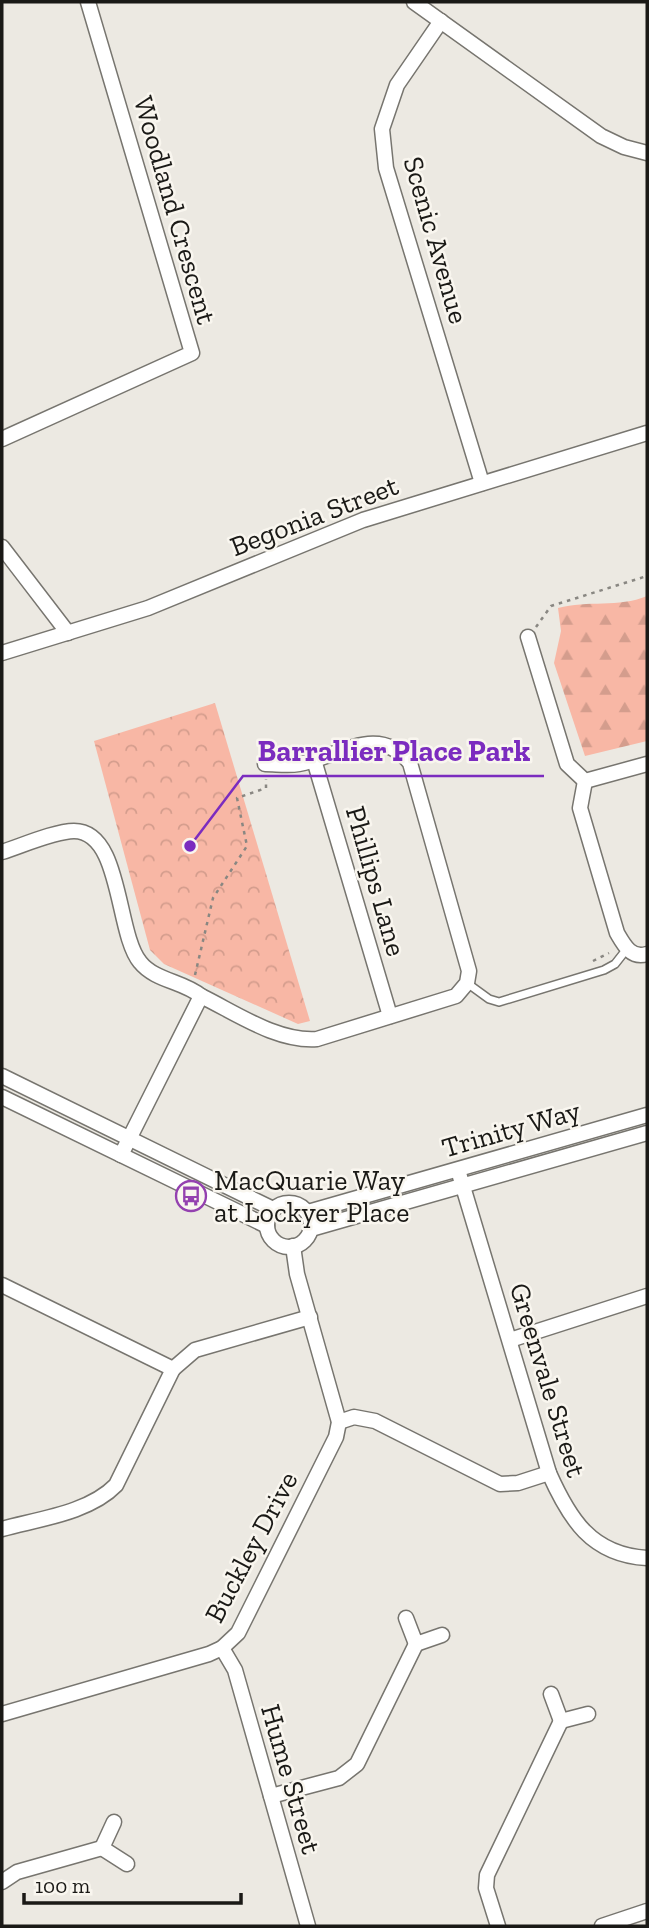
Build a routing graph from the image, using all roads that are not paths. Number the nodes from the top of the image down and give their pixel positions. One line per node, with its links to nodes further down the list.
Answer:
1 (88, 2): 6 (street, Woodland Crescent)
2 (414, 2): 3 (street)
3 (441, 21): 4 (street); 7 (street, Scenic Avenue)
4 (647, 153)
5 (647, 433): 7 (street, Begonia Street)
6 (2, 439)
7 (482, 483): 9 (street, Begonia Street)
8 (2, 547): 9 (street)
9 (68, 633): 11 (street, Begonia Street)
10 (528, 637): 15 (street)
11 (2, 653)
12 (314, 760): 13 (street); 19 (street); 21 (street, Phillips Lane)
13 (265, 764)
14 (647, 764): 15 (street)
15 (585, 781): 17 (street)
16 (2, 852): 20 (street)
17 (626, 950): 18 (street); 19 (lane)
18 (647, 954)
19 (467, 983): 21 (street)
20 (196, 992): 21 (street); 26 (street)
21 (390, 1016)
22 (2, 1076): 26 (street)
23 (2, 1097): 27 (street)
24 (647, 1115): 28 (street, Trinity Way)
25 (647, 1133): 29 (street, Trinity Way)
26 (129, 1138): 27 (street); 30 (street)
27 (121, 1155): 32 (street)
28 (458, 1170): 29 (street, Greenvale Street); 31 (street, Trinity Way)
29 (462, 1186): 33 (street, Trinity Way); 38 (street, Greenvale Street)
30 (273, 1209): 31 (street, Trinity Way); 32 (street)
31 (308, 1212): 33 (street)
32 (267, 1226): 34 (street)
33 (311, 1228): 34 (street)
34 (293, 1247): 37 (street)
35 (2, 1285): 39 (street)
36 (647, 1296): 38 (street)
37 (310, 1317): 39 (street); 40 (street)
38 (510, 1340): 41 (street, Greenvale Street)
39 (173, 1369): 42 (street)
40 (339, 1422): 41 (street); 47 (street, Buckley Drive)
41 (549, 1473): 43 (street, Greenvale Street)
42 (2, 1530)
43 (647, 1558)
44 (406, 1618): 46 (street)
45 (442, 1635): 46 (street)
46 (416, 1644): 52 (street)
47 (222, 1648): 49 (street, Buckley Drive); 52 (street, Hume Street)
48 (551, 1694): 51 (street)
49 (2, 1714)
50 (589, 1714): 51 (street)
51 (561, 1721): 59 (street)
52 (271, 1797): 58 (street, Hume Street)
53 (114, 1822): 54 (street)
54 (102, 1847): 55 (street); 56 (street)
55 (127, 1864)
56 (2, 1882)
57 (647, 1911): 60 (street)
58 (309, 1926)
59 (498, 1926)
60 (602, 1926)

